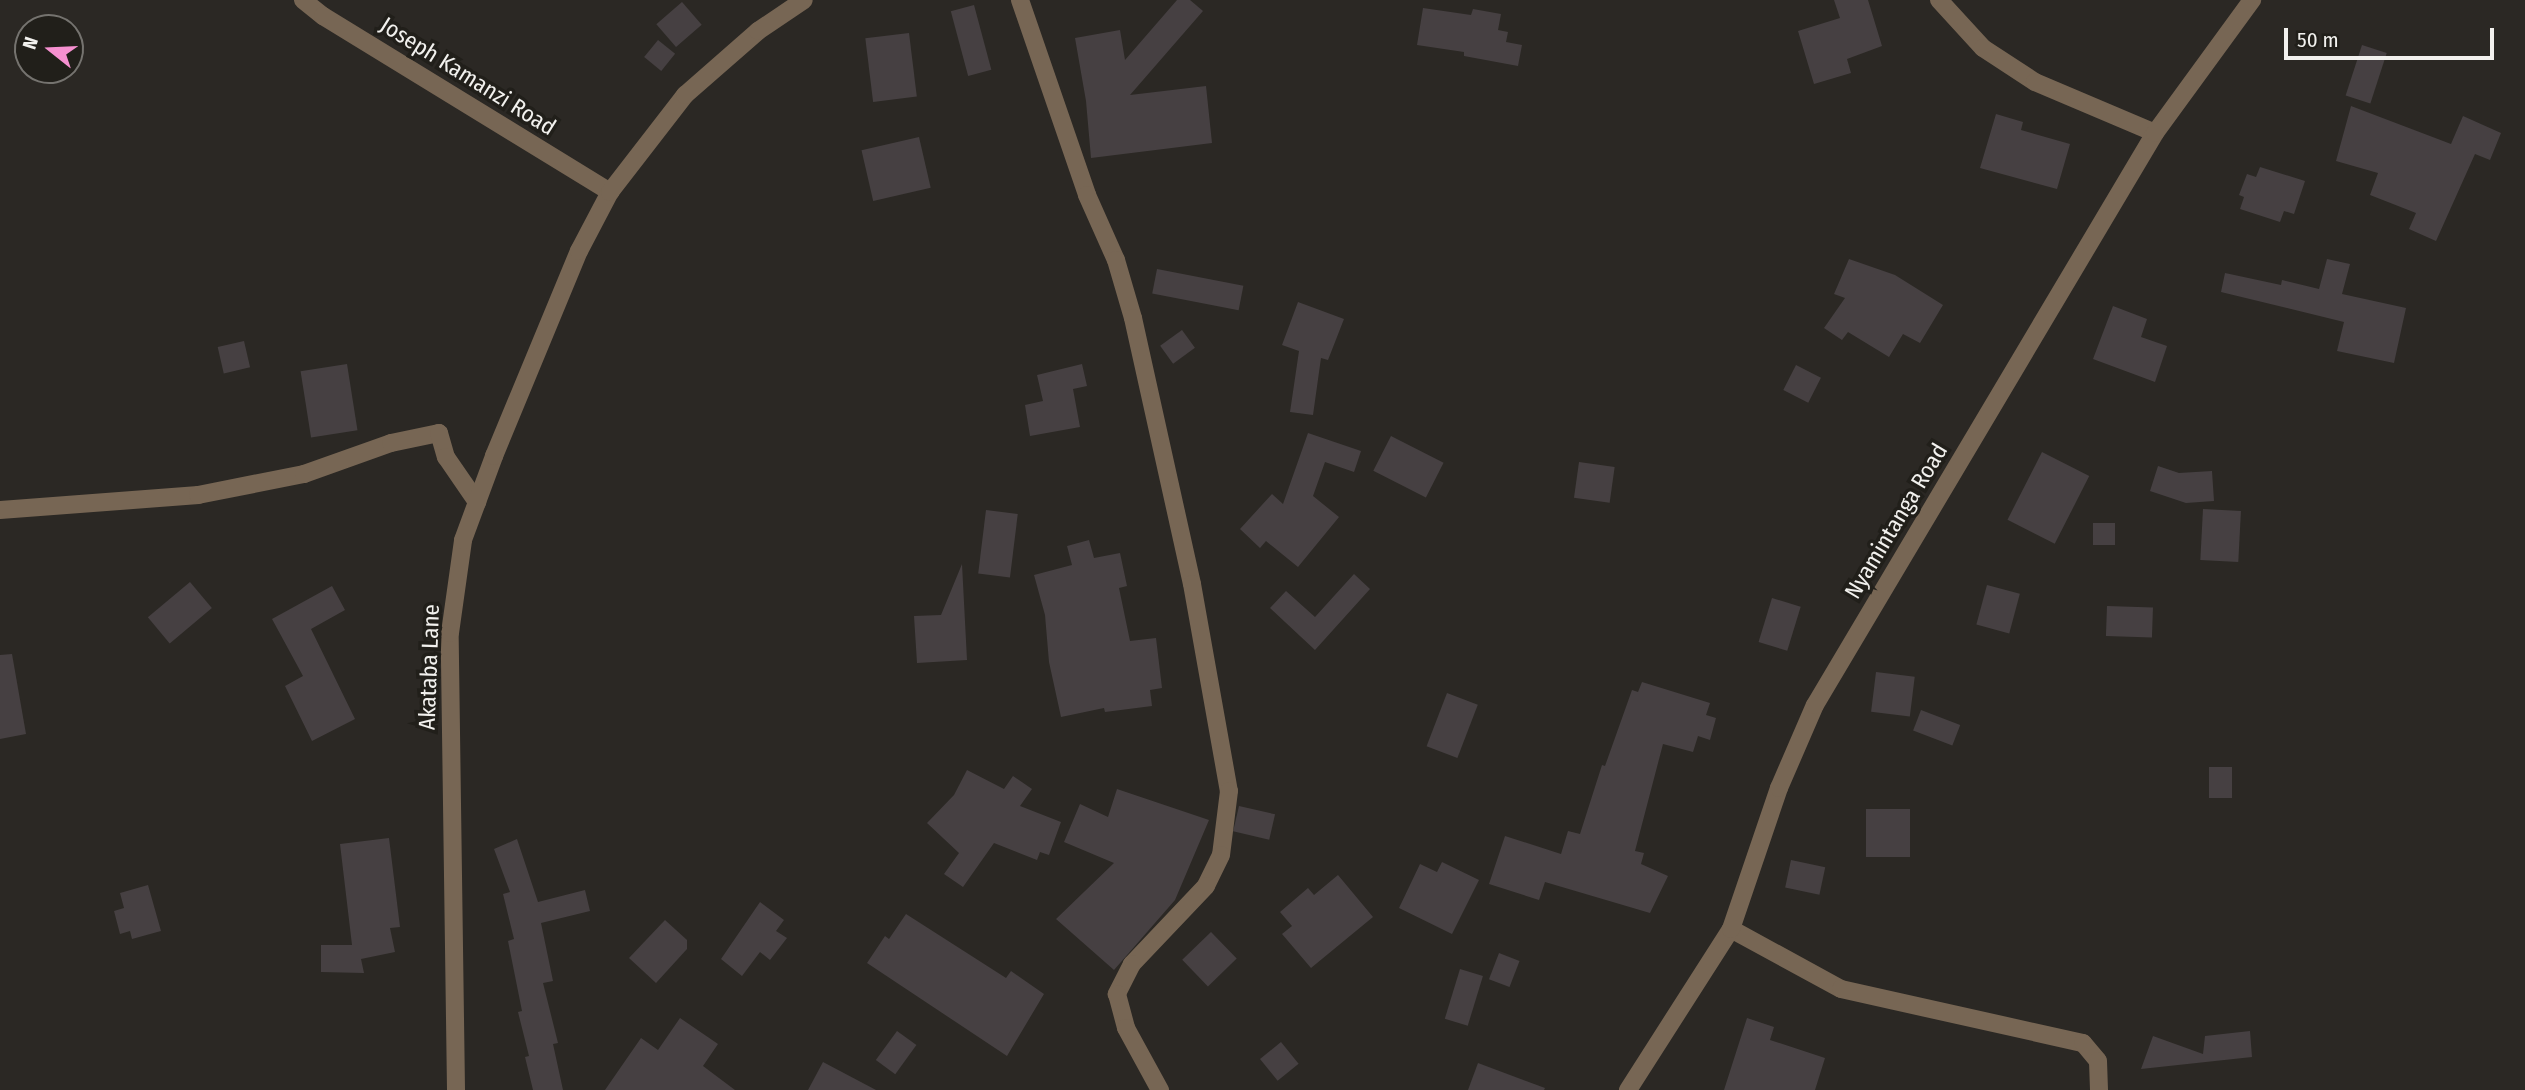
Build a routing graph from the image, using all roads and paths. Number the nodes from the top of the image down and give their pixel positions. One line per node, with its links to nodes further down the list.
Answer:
1 (303, 0): 7 (street, Joseph Kamanzi Road)
2 (804, 0): 7 (street, Akataba Lane)
3 (1020, 0): 12 (street)
4 (1939, 0): 6 (street)
5 (2252, 0): 6 (street, Nyamintanga Road)
6 (2155, 133): 10 (street, Nyamintanga Road)
7 (610, 192): 8 (street, Akataba Lane)
8 (477, 502): 9 (street); 11 (street, Akataba Lane)
9 (0, 510)
10 (1731, 929): 13 (street, Nyamintanga Road); 14 (street)
11 (456, 1090)
12 (1160, 1090)
13 (1628, 1090)
14 (2099, 1090)

